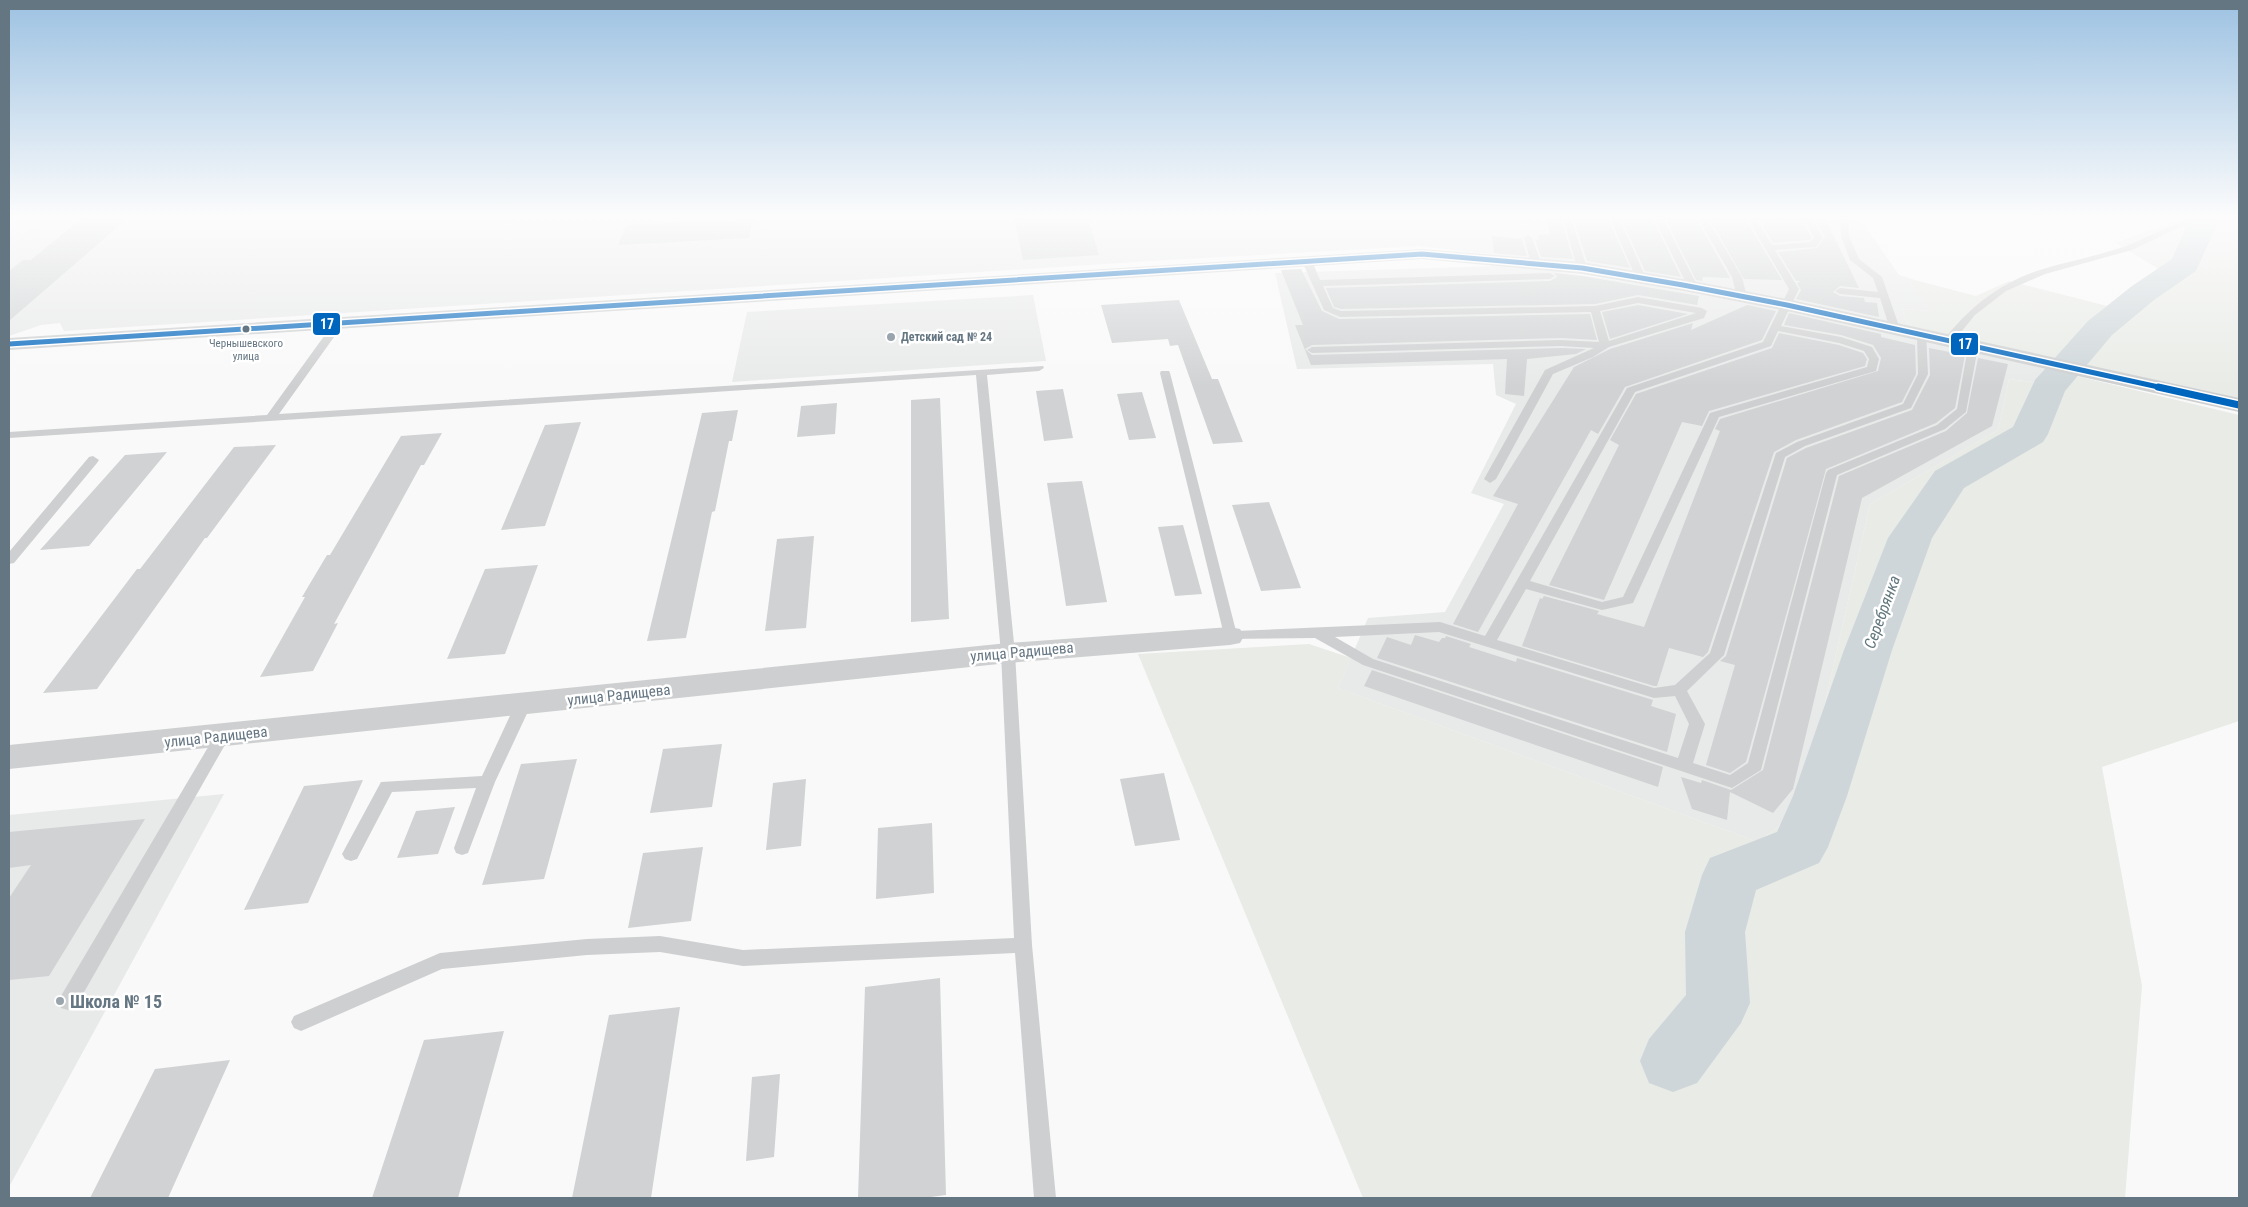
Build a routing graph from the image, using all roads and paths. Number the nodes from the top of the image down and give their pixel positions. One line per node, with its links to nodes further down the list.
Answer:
1 (1099, 274): 19 (street)
2 (1313, 274): 12 (lane)
3 (1457, 274): 12 (lane)
4 (1619, 274): 11 (street)
5 (1639, 274): 11 (lane)
6 (1687, 274): 13 (lane)
7 (1735, 274): 16 (lane)
8 (1785, 274): 17 (lane)
9 (1874, 274): 15 (lane)
10 (2037, 274): 23 (lane)
11 (1641, 278): 13 (street)
12 (1317, 283): 18 (lane)
13 (1693, 287): 16 (street)
14 (1840, 291): 15 (lane)
15 (1884, 296): 21 (lane)
16 (1742, 297): 17 (street)
17 (1787, 306): 20 (lane); 21 (street)
18 (1594, 309): 25 (lane); 25 (lane)
19 (339, 323): 24 (street); 32 (lane)
20 (1776, 328): 37 (lane); 37 (lane)
21 (1895, 329): 22 (street)
22 (1922, 335): 23 (street); 42 (lane)
23 (1948, 341): 26 (street)
24 (9, 344)
25 (1605, 345): 27 (lane); 35 (lane)
26 (1978, 348): 31 (street); 46 (lane)
27 (1312, 350)
28 (1039, 368): 29 (lane)
29 (981, 372): 32 (lane); 41 (lane)
30 (1165, 373): 39 (lane)
31 (2239, 404)
32 (270, 418): 33 (lane)
33 (9, 435)
34 (93, 460): 36 (lane)
35 (1490, 479)
36 (9, 560)
37 (1522, 583): 40 (lane)
38 (1317, 633): 39 (lane); 40 (lane); 46 (lane)
39 (1230, 636): 41 (street, улица Радищева)
40 (1489, 642): 42 (lane)
41 (1008, 653): 43 (street, улица Радищева); 50 (lane)
42 (1679, 690): 46 (lane)
43 (523, 705): 44 (street, улица Радищева); 47 (lane)
44 (222, 736): 45 (street, улица Радищева); 51 (lane)
45 (9, 758)
46 (1684, 766)
47 (487, 782): 48 (lane); 49 (lane)
48 (462, 848)
49 (350, 854)
50 (1022, 945): 52 (lane); 53 (lane)
51 (68, 1002)
52 (301, 1022)
53 (1045, 1198)

